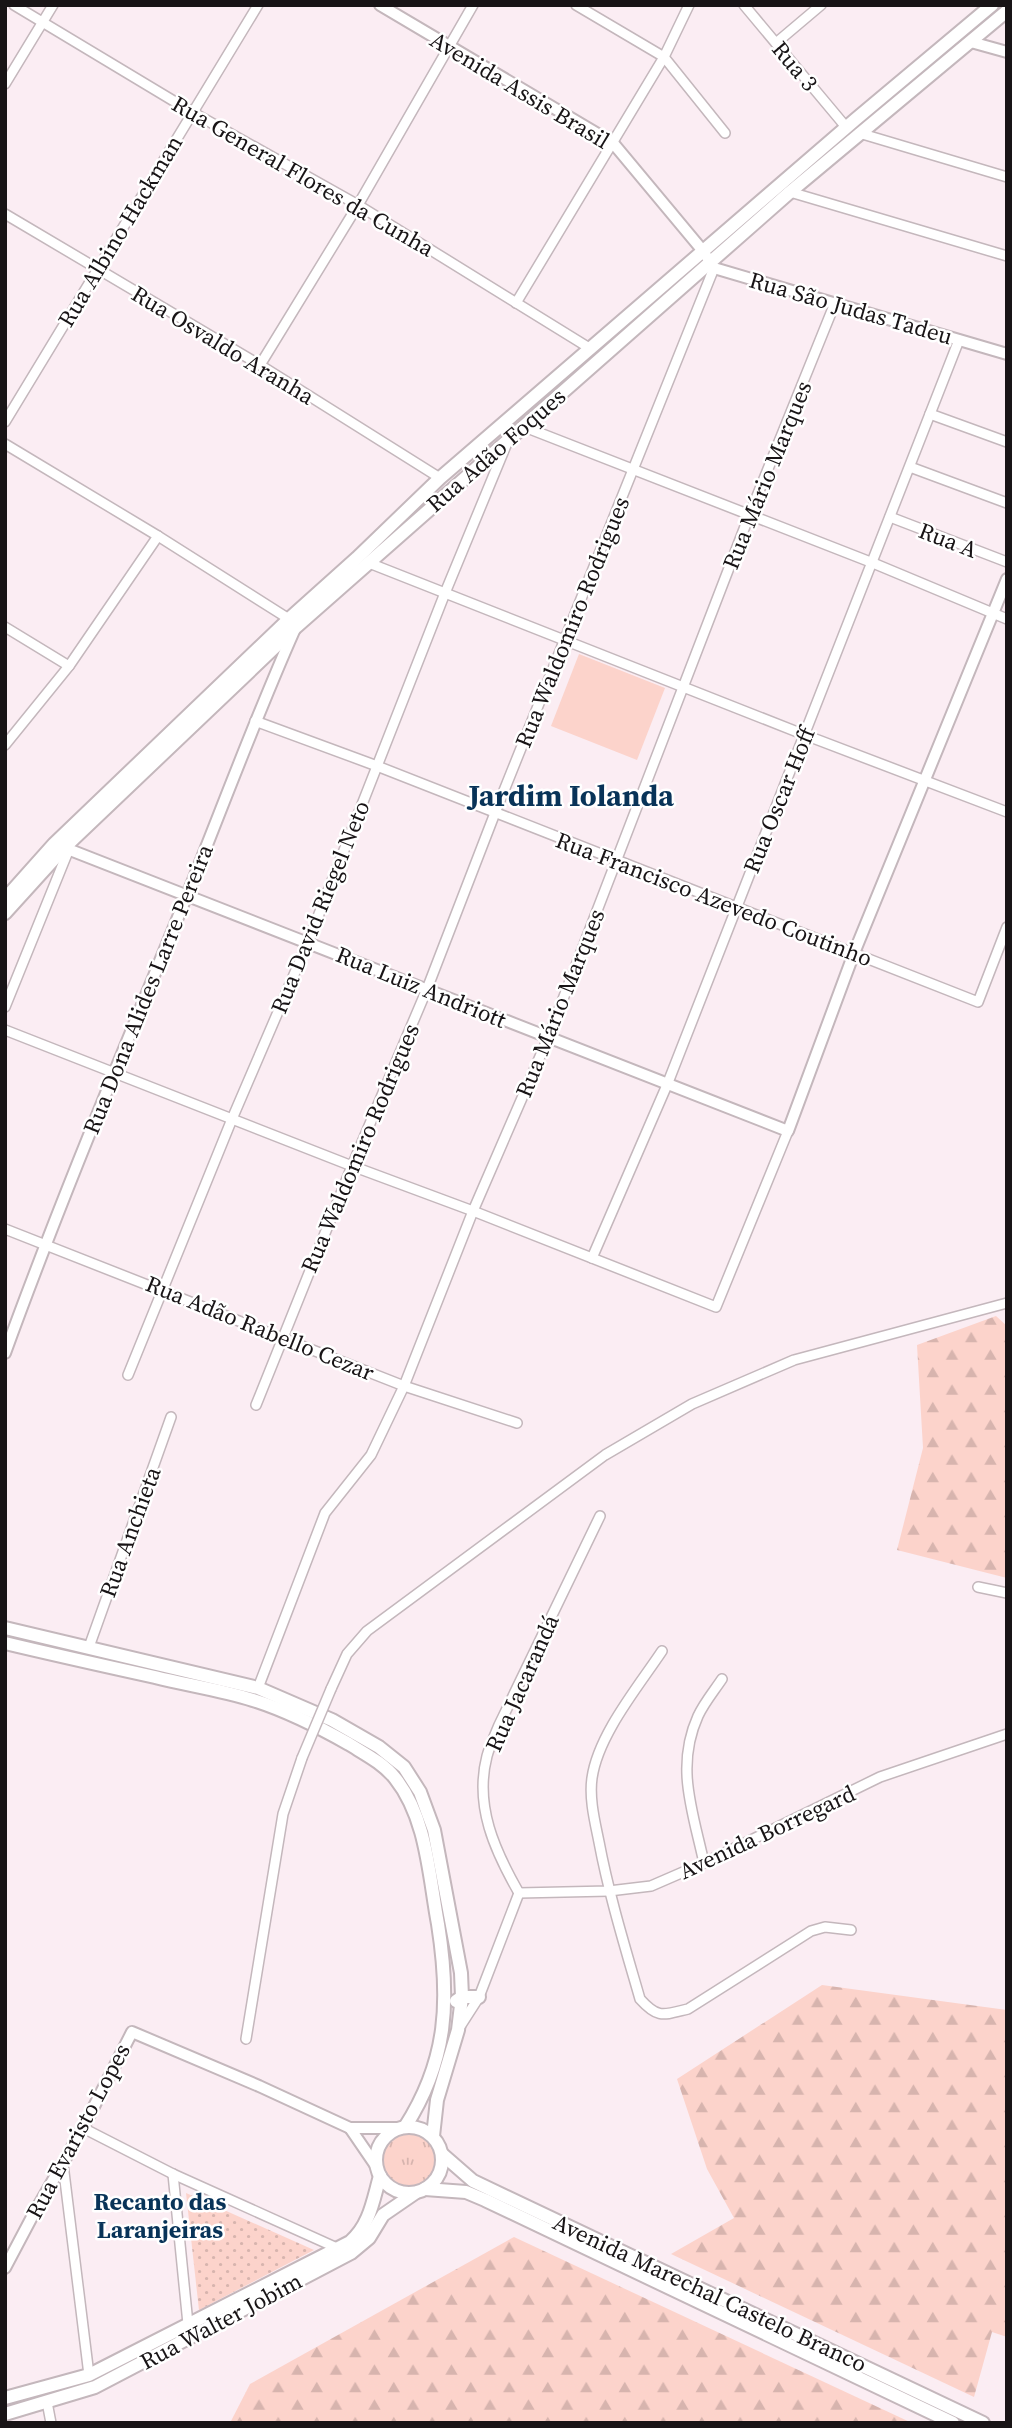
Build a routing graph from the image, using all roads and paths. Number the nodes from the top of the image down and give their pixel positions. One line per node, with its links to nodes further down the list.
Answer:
1 (14, 5): 12 (street, Rua General Flores da Cunha)
2 (53, 5): 12 (street)
3 (258, 5): 19 (street, Rua Albino Hackman)
4 (380, 5): 15 (street, Avenida Assis Brasil)
5 (472, 5): 15 (street)
6 (576, 5): 17 (street)
7 (689, 5): 17 (street)
8 (744, 5): 14 (street, Rua 3)
9 (821, 5): 14 (street)
10 (992, 5): 20 (main road, Rua Adão Foques)
11 (1007, 11): 13 (main road, Rua Adão Foques)
12 (42, 23): 18 (street); 19 (street, Rua General Flores da Cunha)
13 (971, 42): 16 (street); 22 (main road, Rua Adão Foques)
14 (776, 43): 20 (street, Rua 3)
15 (449, 46): 23 (street, Avenida Assis Brasil); 26 (street)
16 (1007, 52)
17 (664, 57): 21 (street); 23 (street)
18 (5, 84)
19 (192, 112): 26 (street, Rua General Flores da Cunha); 30 (street, Rua Albino Hackman)
20 (846, 127): 29 (main road, Rua Adão Foques)
21 (725, 133)
22 (859, 133): 24 (street); 25 (main road, Rua Adão Foques)
23 (613, 143): 29 (street, Avenida Assis Brasil); 31 (street)
24 (1007, 177)
25 (790, 192): 28 (street); 29 (main road, Rua Adão Foques)
26 (358, 205): 31 (street, Rua General Flores da Cunha); 36 (street)
27 (5, 214): 30 (street, Rua Osvaldo Aranha)
28 (1007, 256)
29 (710, 261): 32 (street, Rua São Judas Tadeu); 34 (main road, Rua Adão Foques); 39 (main road, Rua Adão Foques); 44 (street, Rua Waldomiro Rodrigues)
30 (96, 269): 36 (street, Rua Osvaldo Aranha); 38 (street, Rua Albino Hackman)
31 (516, 303): 34 (street, Rua General Flores da Cunha)
32 (835, 303): 33 (street, Rua São Judas Tadeu); 47 (street, Rua Mário Marques)
33 (959, 340): 35 (street, Rua São Judas Tadeu); 37 (street, Rua Oscar Hoff)
34 (591, 349): 45 (main road, Rua Adão Foques)
35 (1007, 354)
36 (260, 365): 45 (street, Rua Osvaldo Aranha)
37 (930, 414): 41 (street); 43 (street, Rua Oscar Hoff)
38 (5, 422)
39 (522, 426): 40 (main road, Rua Adão Foques); 44 (street)
40 (509, 438): 51 (main road, Rua Adão Foques); 54 (street, Rua David Riegel Neto)
41 (1007, 442)
42 (5, 444): 49 (street)
43 (910, 467): 46 (street); 48 (street, Rua Oscar Hoff)
44 (634, 469): 47 (street); 59 (street, Rua Waldomiro Rodrigues)
45 (440, 478): 57 (main road, Rua Adão Foques)
46 (1007, 503)
47 (749, 516): 52 (street); 61 (street, Rua Mário Marques)
48 (890, 517): 50 (street, Rua A); 52 (street, Rua Oscar Hoff)
49 (158, 536): 57 (street); 60 (street)
50 (1007, 562)
51 (369, 563): 54 (street); 57 (main road, Rua Adão Foques)
52 (873, 563): 55 (street); 63 (street, Rua Oscar Hoff)
53 (1007, 579): 55 (street)
54 (445, 593): 59 (street); 65 (street, Rua David Riegel Neto)
55 (994, 614): 56 (street); 66 (street)
56 (1007, 618)
57 (292, 623): 62 (street, Rua Dona Alides Larre Pereira); 69 (main road, Rua Adão Foques)
58 (5, 627): 60 (street)
59 (565, 641): 61 (street); 68 (street, Rua Waldomiro Rodrigues)
60 (69, 666): 64 (street)
61 (684, 687): 63 (street); 70 (street, Rua Mário Marques)
62 (255, 721): 65 (street, Rua Francisco Azevedo Coutinho); 71 (street, Rua Dona Alides Larre Pereira)
63 (805, 736): 66 (street); 73 (street, Rua Oscar Hoff)
64 (5, 745)
65 (377, 766): 68 (street, Rua Francisco Azevedo Coutinho); 76 (street, Rua David Riegel Neto)
66 (925, 781): 67 (street); 77 (street)
67 (1007, 812)
68 (495, 813): 70 (street, Rua Francisco Azevedo Coutinho); 78 (street, Rua Waldomiro Rodrigues)
69 (62, 847): 71 (street, Rua Luiz Andriott); 72 (main road, Rua Adão Foques); 74 (main road, Rua Adão Foques); 79 (street)
70 (617, 861): 73 (street, Rua Francisco Azevedo Coutinho); 81 (street, Rua Mário Marques)
71 (187, 895): 76 (street, Rua Luiz Andriott); 82 (street, Rua Dona Alides Larre Pereira)
72 (5, 898)
73 (736, 907): 77 (street, Rua Francisco Azevedo Coutinho); 83 (street, Rua Oscar Hoff)
74 (5, 913)
75 (1007, 927): 77 (street, Rua Francisco Azevedo Coutinho)
76 (308, 942): 78 (street, Rua Luiz Andriott); 84 (street, Rua David Riegel Neto)
77 (854, 953): 85 (street)
78 (427, 989): 81 (street, Rua Luiz Andriott); 86 (street, Rua Waldomiro Rodrigues)
79 (5, 1007)
80 (5, 1030): 82 (street)
81 (548, 1038): 83 (street, Rua Luiz Andriott); 87 (street, Rua Mário Marques)
82 (115, 1071): 84 (street); 89 (street, Rua Dona Alides Larre Pereira)
83 (667, 1085): 85 (street, Rua Luiz Andriott); 90 (street, Rua Oscar Hoff)
84 (232, 1119): 86 (street); 91 (street, Rua David Riegel Neto)
85 (788, 1131): 90 (street)
86 (352, 1166): 87 (street); 93 (street, Rua Waldomiro Rodrigues)
87 (473, 1210): 90 (street); 96 (street, Rua Mário Marques)
88 (5, 1229): 89 (street, Rua Adão Rabello Cezar)
89 (45, 1244): 91 (street, Rua Adão Rabello Cezar); 94 (street, Rua Dona Alides Larre Pereira)
90 (592, 1258)
91 (164, 1289): 93 (street, Rua Adão Rabello Cezar); 95 (street, Rua David Riegel Neto)
92 (1007, 1303): 117 (street, bridge)
93 (283, 1337): 96 (street, Rua Adão Rabello Cezar); 97 (street, Rua Waldomiro Rodrigues)
94 (5, 1353)
95 (128, 1375)
96 (404, 1385): 99 (street, Rua Adão Rabello Cezar); 108 (street, Rua Mário Marques)
97 (256, 1405)
98 (171, 1417): 105 (street, Rua Anchieta)
99 (517, 1423)
100 (600, 1516): 112 (street, Rua Jacarandá)
101 (978, 1587): 102 (street)
102 (1007, 1593)
103 (5, 1628): 105 (main road)
104 (5, 1643): 118 (main road)
105 (89, 1647): 108 (main road)
106 (662, 1651): 111 (street)
107 (722, 1679): 110 (street)
108 (258, 1688): 114 (main road)
109 (1007, 1734): 110 (street, Avenida Borregard)
110 (704, 1863): 111 (street, Avenida Borregard)
111 (609, 1891): 112 (street, Avenida Borregard); 113 (street)
112 (519, 1893): 115 (street)
113 (851, 1930)
114 (462, 1997): 115 (main road); 116 (main road); 118 (main road)
115 (479, 1997): 116 (street)
116 (458, 2030): 122 (main road)
117 (246, 2039)
118 (437, 2055): 120 (main road)
119 (351, 2128): 120 (street); 121 (street, Rua Evaristo Lopes); 125 (street)
120 (401, 2128): 122 (main road); 125 (main road)
121 (83, 2129): 124 (street, Rua Evaristo Lopes); 126 (street)
122 (433, 2137): 123 (main road)
123 (442, 2154): 127 (main road); 137 (main road, Avenida Marechal Castelo Branco)
124 (63, 2164): 129 (street, Rua Evaristo Lopes); 131 (street)
125 (378, 2171): 127 (main road); 128 (main road, Rua Walter Jobim)
126 (173, 2174): 128 (street); 130 (street)
127 (420, 2191): 133 (main road, Rua Walter Jobim); 136 (main road, Avenida Marechal Castelo Branco)
128 (337, 2248): 130 (main road, Rua Walter Jobim)
129 (5, 2268)
130 (188, 2324): 131 (main road, Rua Walter Jobim)
131 (89, 2375): 132 (main road, Rua Walter Jobim)
132 (5, 2398)
133 (47, 2402): 134 (main road, Rua Walter Jobim); 135 (street)
134 (5, 2414)
135 (51, 2423)
136 (953, 2423)
137 (983, 2423)

